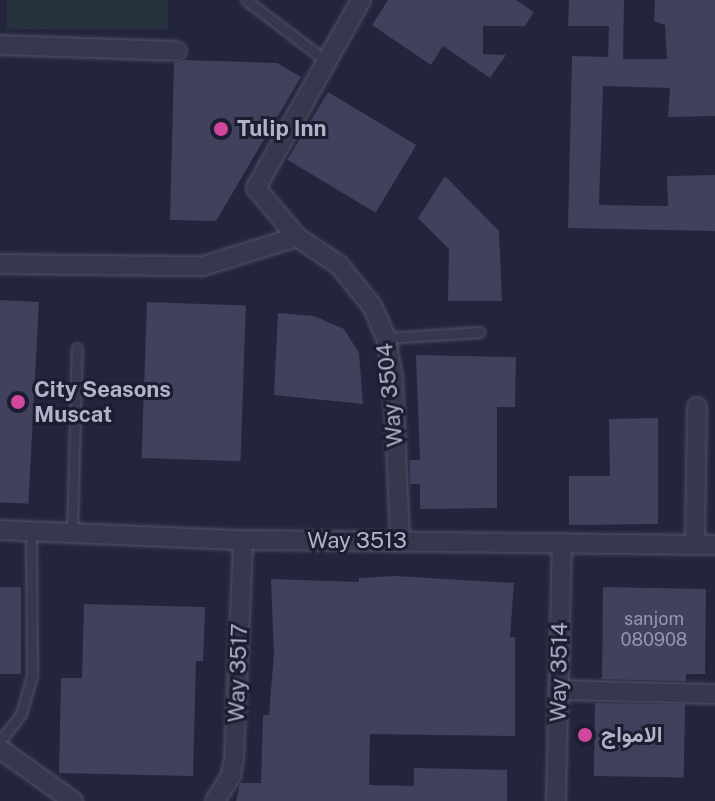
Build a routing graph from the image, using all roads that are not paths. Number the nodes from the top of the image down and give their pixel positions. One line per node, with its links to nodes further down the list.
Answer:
1 (246, 0): 5 (lane)
2 (361, 0): 5 (street)
3 (0, 45): 4 (street)
4 (177, 51)
5 (325, 60): 6 (street, Way 3504)
6 (297, 237): 7 (street); 9 (street, Way 3504)
7 (0, 264)
8 (480, 332): 9 (lane)
9 (386, 338): 16 (street, Way 3504)
10 (77, 348): 14 (lane)
11 (697, 407): 18 (street)
12 (0, 530): 13 (street, Way 3513)
13 (31, 531): 14 (street, Way 3513); 21 (lane)
14 (72, 533): 15 (street, Way 3513)
15 (243, 540): 16 (street, Way 3513); 24 (street, Way 3517)
16 (400, 541): 17 (street, Way 3513)
17 (562, 543): 18 (street, Way 3513); 19 (street, Way 3514)
18 (709, 546)
19 (558, 690): 20 (street); 25 (street, Way 3514)
20 (715, 694)
21 (0, 741)
22 (0, 749): 23 (street)
23 (73, 801)
24 (215, 801)
25 (556, 801)

